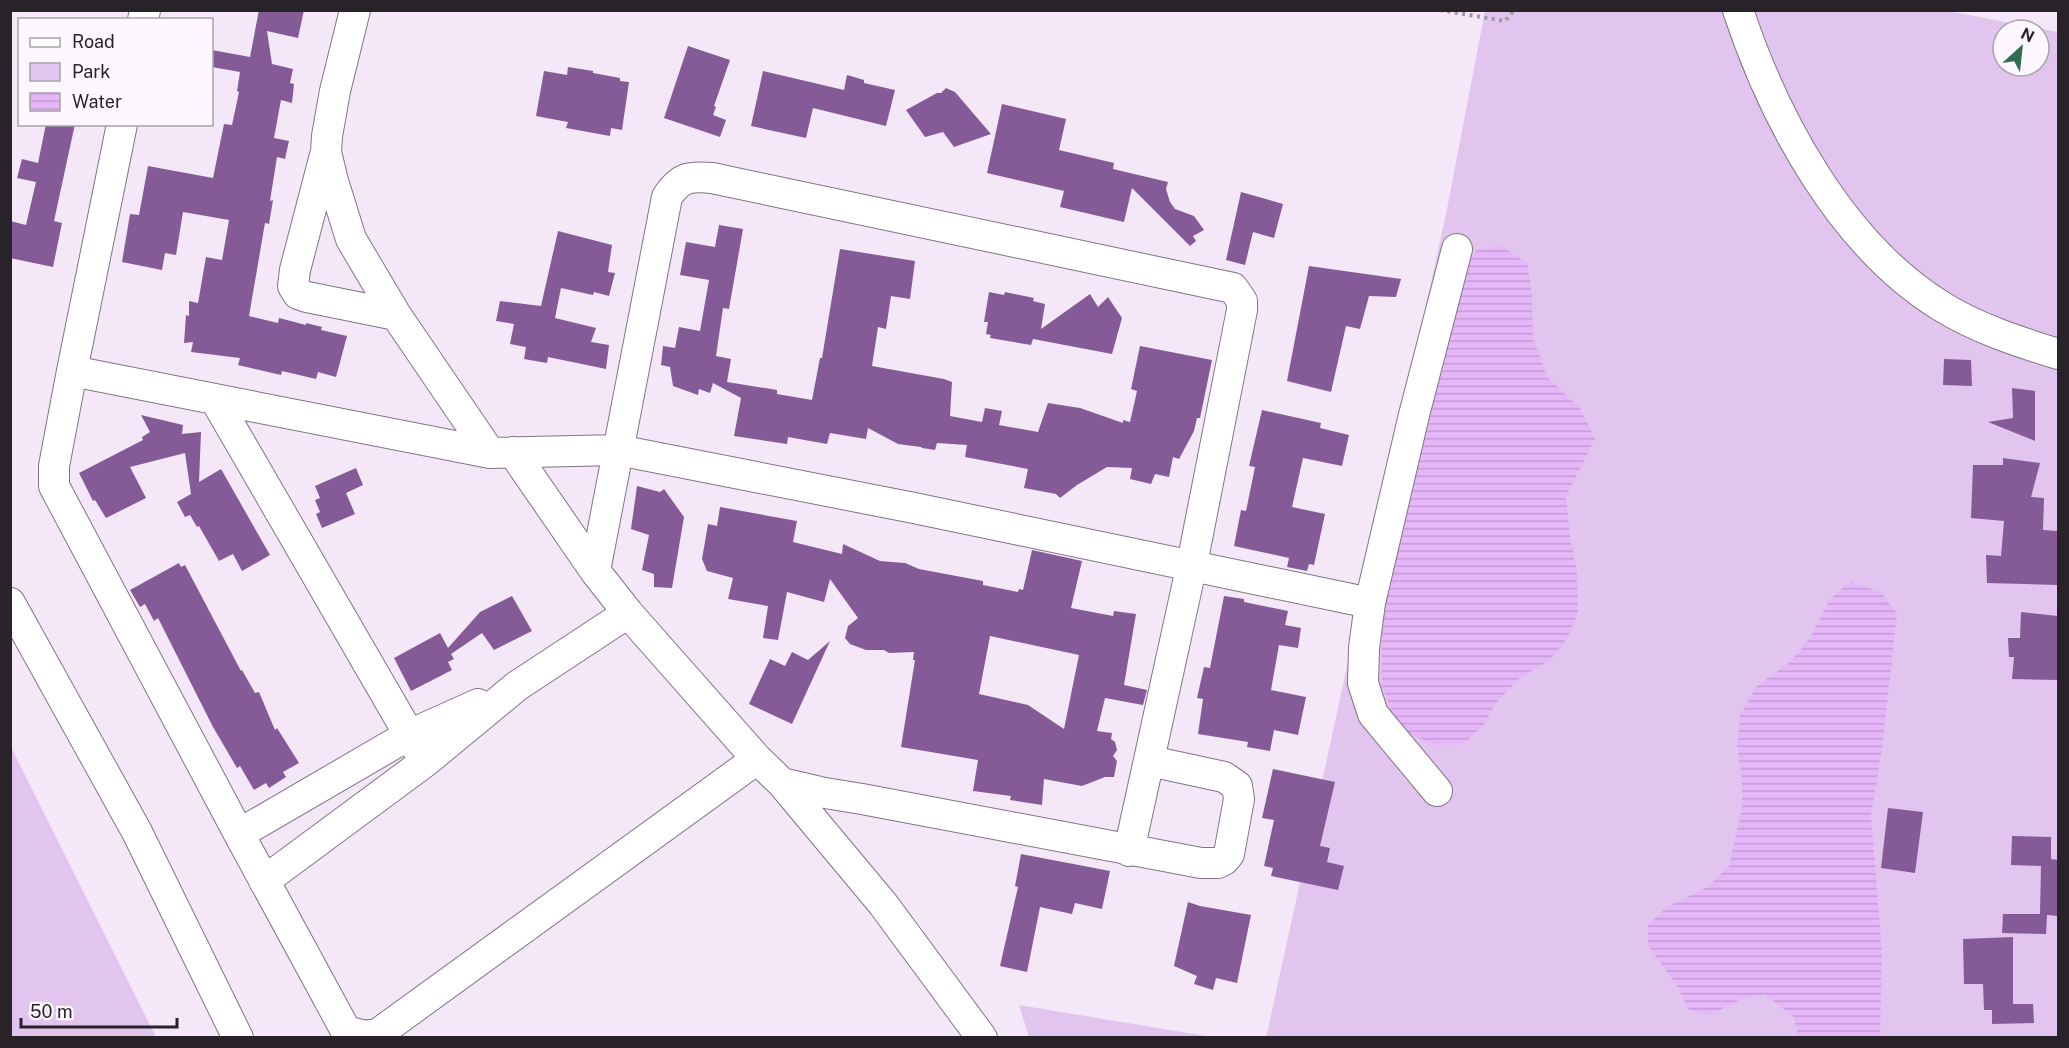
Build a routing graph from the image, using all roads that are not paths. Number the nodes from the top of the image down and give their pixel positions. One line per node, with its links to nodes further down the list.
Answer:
1 (355, 10): 4 (street)
2 (1738, 10): 7 (street)
3 (122, 126): 8 (street)
4 (326, 152): 6 (street); 6 (street)
5 (1457, 249): 15 (street)
6 (396, 315): 11 (street)
7 (2058, 354)
8 (72, 371): 9 (street); 24 (street)
9 (216, 401): 11 (street); 18 (street)
10 (618, 450): 11 (street); 12 (street); 12 (street); 13 (street)
11 (502, 452): 13 (street)
12 (1192, 564): 15 (street); 20 (street)
13 (595, 571): 16 (street)
14 (10, 603): 27 (street)
15 (1370, 603): 23 (street)
16 (628, 613): 17 (street); 19 (street)
17 (517, 686): 18 (street); 21 (street)
18 (409, 735): 21 (street); 24 (street)
19 (757, 759): 22 (street); 26 (street)
20 (1150, 761): 25 (street); 25 (street)
21 (425, 762): 26 (street)
22 (782, 783): 25 (street); 28 (street)
23 (1437, 791)
24 (239, 834): 26 (street)
25 (1129, 851)
26 (264, 881)
27 (238, 1038)
28 (982, 1038)

